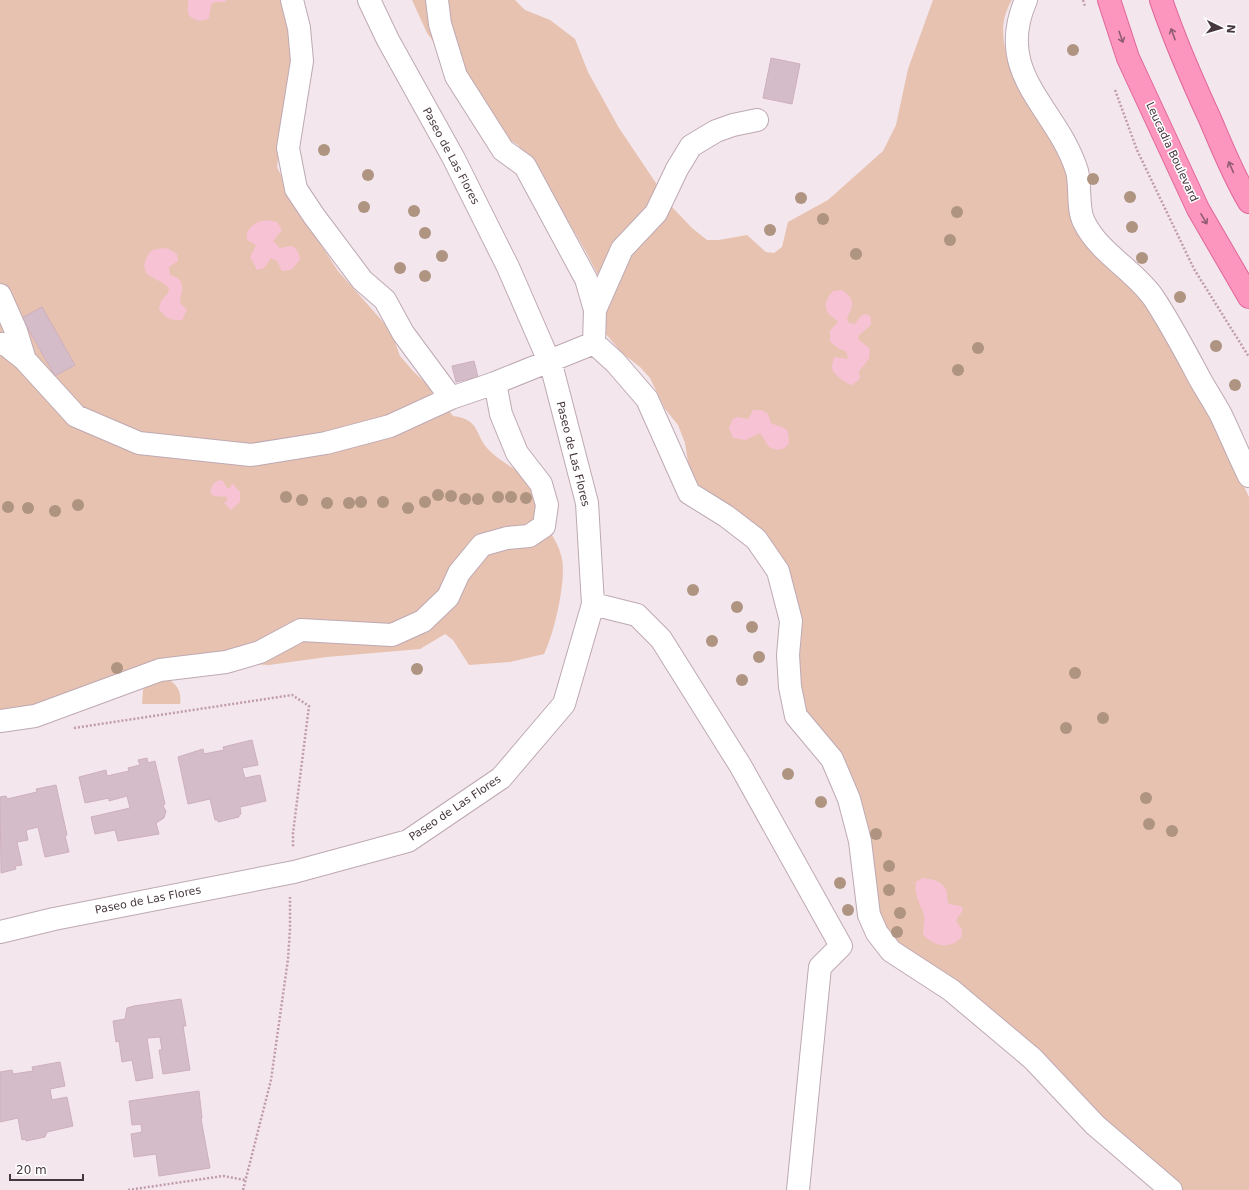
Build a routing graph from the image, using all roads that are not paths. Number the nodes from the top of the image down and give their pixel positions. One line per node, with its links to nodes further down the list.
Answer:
1 (292, 0): 17 (street)
2 (369, 0): 15 (street, Paseo de Las Flores)
3 (437, 0): 11 (street)
4 (1026, 0): 18 (street)
5 (1109, 0): 10 (main road, Leucadia Boulevard, one-way to 10)
6 (1161, 0): 8 (main road, one-way to 6)
7 (757, 120): 11 (street)
8 (1249, 202)
9 (0, 295): 14 (street)
10 (1249, 297)
11 (595, 310): 12 (street)
12 (594, 343): 15 (street); 23 (street)
13 (0, 344): 14 (street)
14 (25, 360): 17 (street)
15 (549, 361): 16 (street); 19 (street, Paseo de Las Flores)
16 (495, 383): 17 (street); 20 (street)
17 (452, 398)
18 (1249, 476)
19 (593, 604): 21 (street, Paseo de Las Flores); 22 (street)
20 (0, 721)
21 (0, 932)
22 (798, 1190)
23 (1171, 1190)

